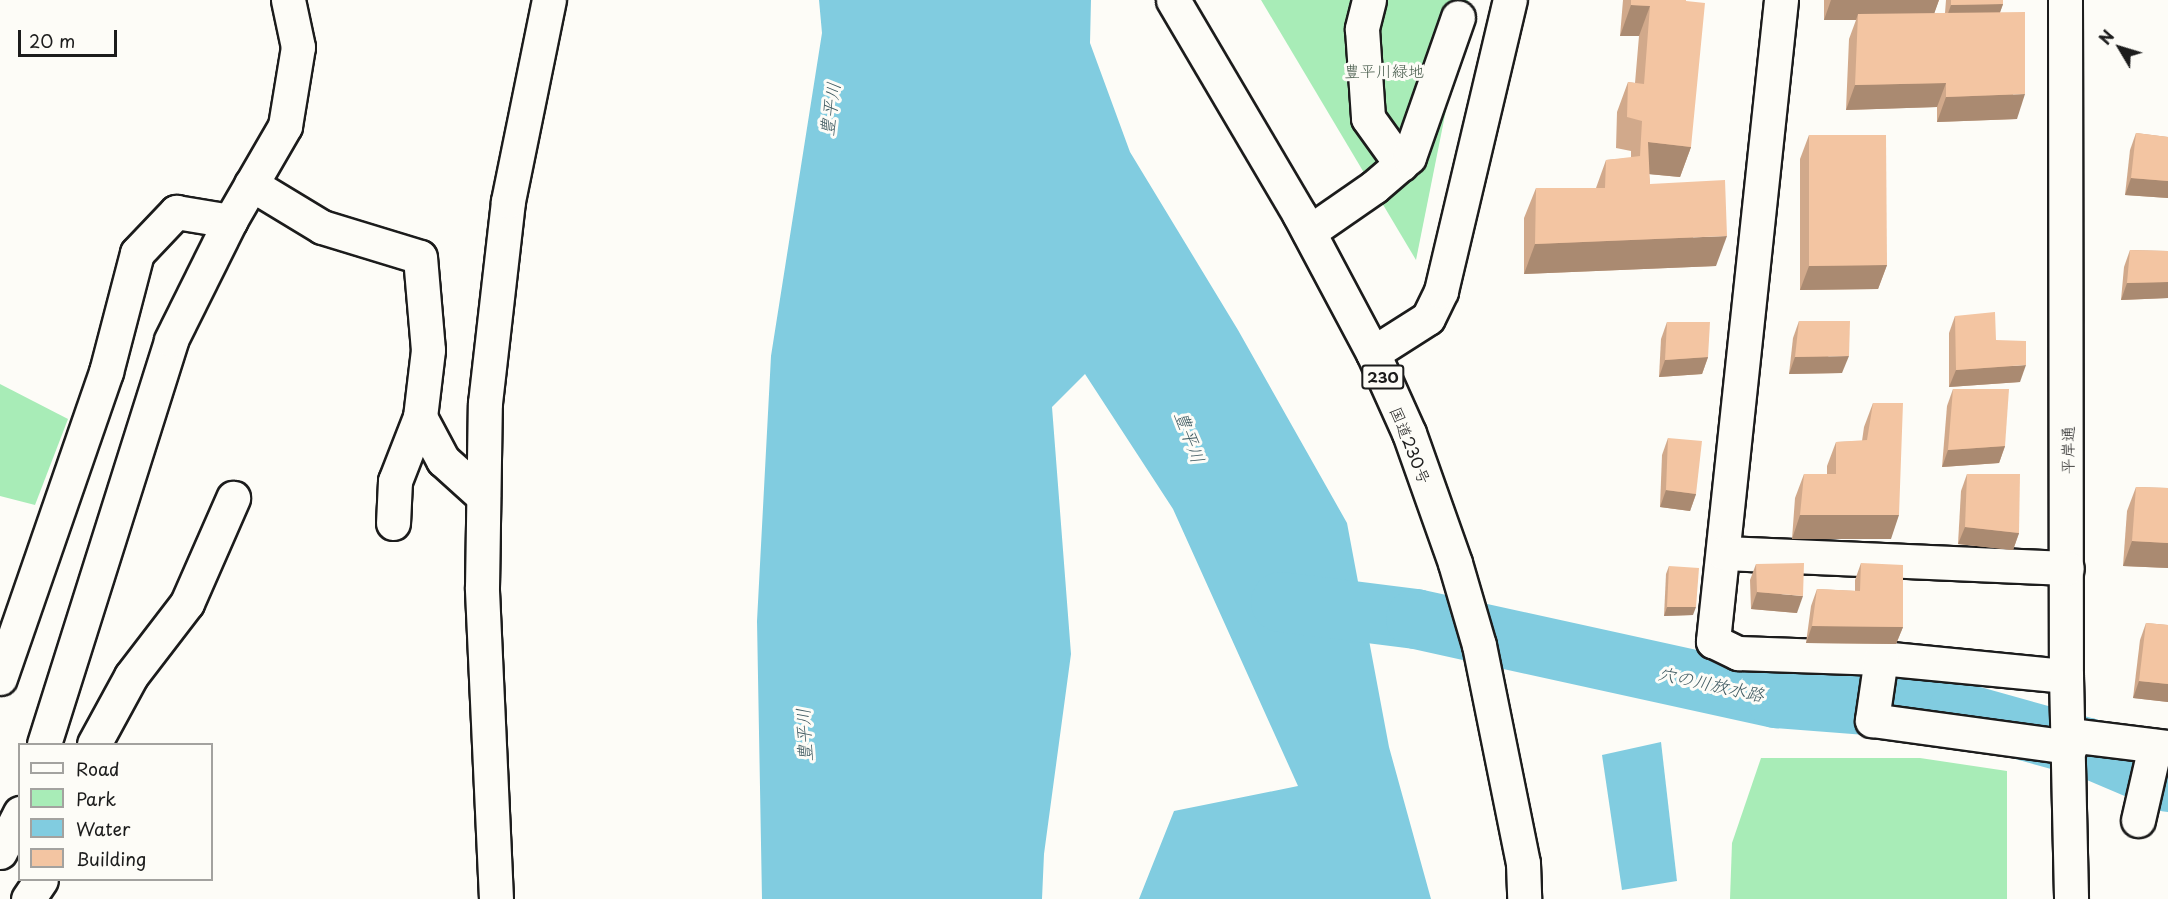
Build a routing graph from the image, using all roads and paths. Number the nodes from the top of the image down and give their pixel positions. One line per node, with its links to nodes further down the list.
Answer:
1 (288, 0): 10 (main road)
2 (549, 0): 15 (main road)
3 (1173, 0): 12 (main road, 国道230号 / 230)
4 (1369, 0): 9 (main road)
5 (1510, 0): 13 (main road)
6 (1781, 0): 18 (main road)
7 (2065, 0): 19 (main road, 平岸通)
8 (1458, 17): 9 (main road)
9 (1401, 164): 12 (main road)
10 (251, 184): 11 (main road); 14 (main road)
11 (230, 221): 21 (main road); 23 (main road)
12 (1308, 232): 13 (main road, 国道230号 / 230)
13 (1373, 353): 33 (main road, 国道230号 / 230)
14 (420, 417): 15 (main road); 17 (main road)
15 (483, 496): 32 (main road)
16 (233, 498): 24 (main road)
17 (393, 523)
18 (1724, 553): 19 (main road); 20 (main road)
19 (2067, 568): 22 (main road, 平岸通)
20 (1881, 658): 22 (main road); 26 (main road)
21 (0, 678)
22 (2066, 686): 26 (main road, 平岸通)
23 (44, 743)
24 (95, 743)
25 (2157, 750): 26 (main road); 28 (main road)
26 (2070, 753): 34 (main road, 平岸通)
27 (18, 817): 29 (main road)
28 (2138, 820)
29 (0, 852)
30 (39, 881): 31 (main road)
31 (28, 899)
32 (496, 899)
33 (1524, 899)
34 (2071, 899)

